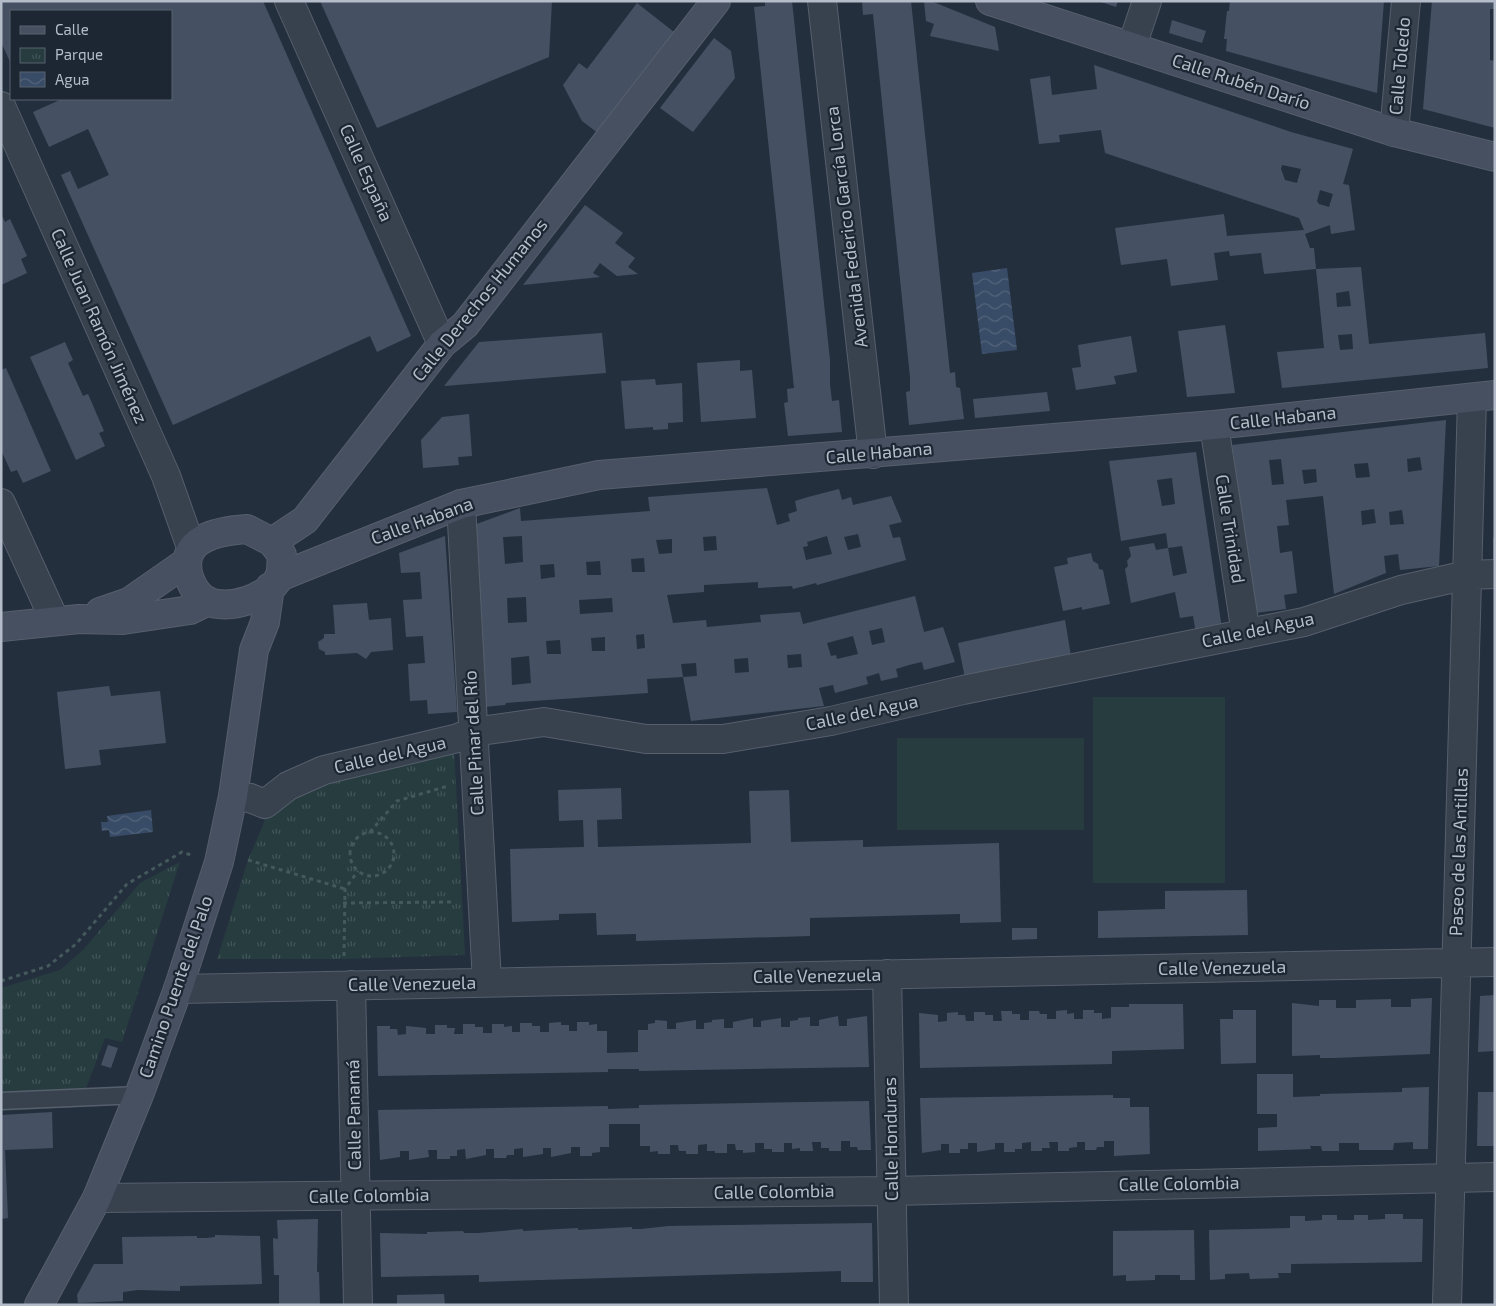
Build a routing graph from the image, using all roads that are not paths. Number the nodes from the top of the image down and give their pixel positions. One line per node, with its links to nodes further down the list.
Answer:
1 (289, 1): 11 (street, Calle España)
2 (716, 1): 11 (street, Calle Derechos Humanos)
3 (822, 1): 14 (street, Avenida Federico García Lorca)
4 (990, 1): 7 (street, Calle Rubén Darío)
5 (1147, 1): 7 (street)
6 (1406, 1): 9 (street, Calle Toledo)
7 (1132, 46): 9 (street, Calle Rubén Darío)
8 (1, 106): 18 (street, Calle Juan Ramón Jiménez)
9 (1394, 132): 10 (street, Calle Rubén Darío)
10 (1495, 157)
11 (442, 344): 17 (street, Calle Derechos Humanos)
12 (1483, 397): 13 (street, Calle Habana); 20 (street, Paseo de las Antillas)
13 (1214, 425): 14 (street, Calle Habana); 25 (street, Calle Trinidad)
14 (873, 454): 16 (street, Calle Habana)
15 (1, 503): 23 (street)
16 (461, 504): 21 (street, Calle Habana); 27 (street, Calle Pinar del Río)
17 (272, 542): 18 (street); 21 (street)
18 (188, 555): 22 (street); 23 (street)
19 (1495, 574): 20 (street, Calle del Agua)
20 (1466, 575): 25 (street, Calle del Agua); 30 (street, Paseo de las Antillas)
21 (275, 582): 22 (street); 26 (street, Camino Puente del Palo)
22 (219, 602): 23 (street); 26 (street)
23 (67, 620): 24 (street)
24 (1, 627)
25 (1246, 634): 27 (street, Calle del Agua)
26 (254, 650): 28 (street, Camino Puente del Palo)
27 (473, 732): 28 (street, Calle del Agua); 32 (street, Calle Pinar del Río)
28 (233, 796): 34 (street, Camino Puente del Palo)
29 (1495, 962): 30 (street, Calle Venezuela)
30 (1456, 963): 31 (street, Calle Venezuela); 38 (street, Paseo de las Antillas)
31 (887, 974): 32 (street, Calle Venezuela); 39 (street, Calle Honduras)
32 (487, 982): 33 (street, Calle Venezuela)
33 (351, 985): 34 (street, Calle Venezuela); 40 (street, Calle Panamá)
34 (178, 989): 35 (street, Camino Puente del Palo)
35 (139, 1094): 36 (lane); 41 (street, Camino Puente del Palo)
36 (1, 1101)
37 (1495, 1177): 38 (street, Calle Colombia)
38 (1450, 1178): 39 (street, Calle Colombia); 45 (street, Paseo de las Antillas)
39 (892, 1191): 40 (street, Calle Colombia); 44 (street, Calle Honduras)
40 (355, 1196): 41 (street, Calle Colombia); 43 (street, Calle Panamá)
41 (97, 1198): 42 (street, Camino Puente del Palo)
42 (39, 1305)
43 (358, 1305)
44 (894, 1305)
45 (1447, 1305)

